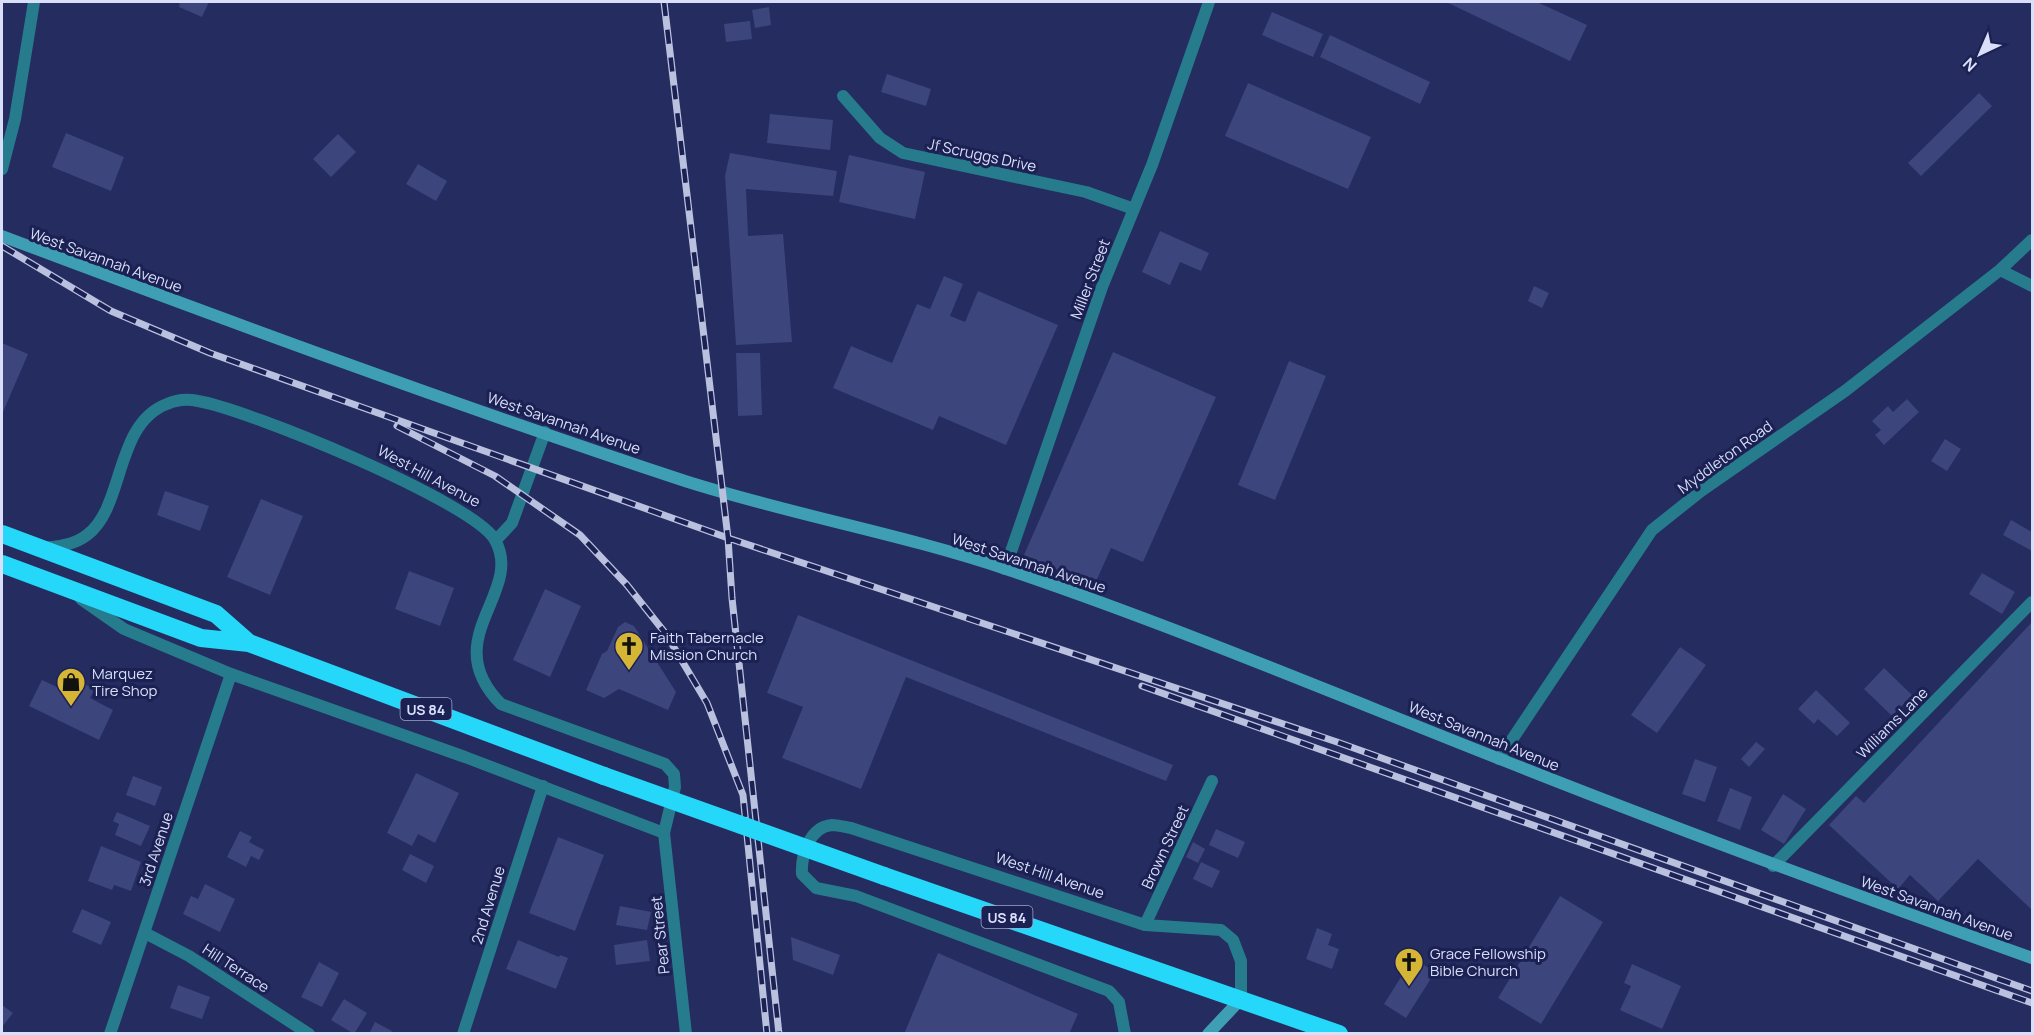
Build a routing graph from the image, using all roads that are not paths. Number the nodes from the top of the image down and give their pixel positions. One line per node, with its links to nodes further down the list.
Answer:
1 (34, 2): 4 (street)
2 (1209, 2): 5 (street, Miller Street)
3 (843, 96): 5 (street, Jf Scruggs Drive)
4 (2, 169)
5 (1134, 208): 15 (street, Miller Street)
6 (2, 237): 10 (street, West Savannah Avenue)
7 (2032, 240): 8 (street, Myddleton Road)
8 (2000, 270): 9 (street); 20 (street, Myddleton Road)
9 (2032, 286)
10 (545, 432): 12 (street); 15 (street, West Savannah Avenue)
11 (2, 534): 13 (highway, West Hill Avenue / US 84)
12 (496, 540): 13 (street, West Hill Avenue); 23 (street)
13 (40, 548): 18 (highway, West Hill Avenue / US 84)
14 (2, 564): 16 (highway, West Hill Avenue / US 84)
15 (1005, 569): 20 (street, West Savannah Avenue)
16 (66, 588): 18 (highway, West Hill Avenue / US 84); 19 (street, West Hill Avenue)
17 (2032, 602): 24 (street, Williams Lane)
18 (249, 643): 28 (highway, West Hill Avenue / US 84, bridge)
19 (231, 674): 22 (street, West Hill Avenue); 26 (street, 3rd Avenue)
20 (1499, 759): 24 (street, West Savannah Avenue)
21 (1212, 781): 25 (street, Brown Street)
22 (543, 786): 23 (street, West Hill Avenue); 31 (street, 2nd Avenue)
23 (664, 833): 32 (street, Pear Street)
24 (1773, 866): 27 (street, West Savannah Avenue)
25 (1145, 925): 28 (street, West Hill Avenue); 33 (street, West Hill Avenue)
26 (145, 933): 29 (street, 3rd Avenue); 30 (street, Hill Terrace)
27 (2032, 958)
28 (1241, 999): 34 (street); 35 (highway, West Hill Avenue / US 84)
29 (110, 1034)
30 (309, 1034)
31 (463, 1034)
32 (686, 1034)
33 (1125, 1034)
34 (1208, 1034)
35 (1339, 1034)

